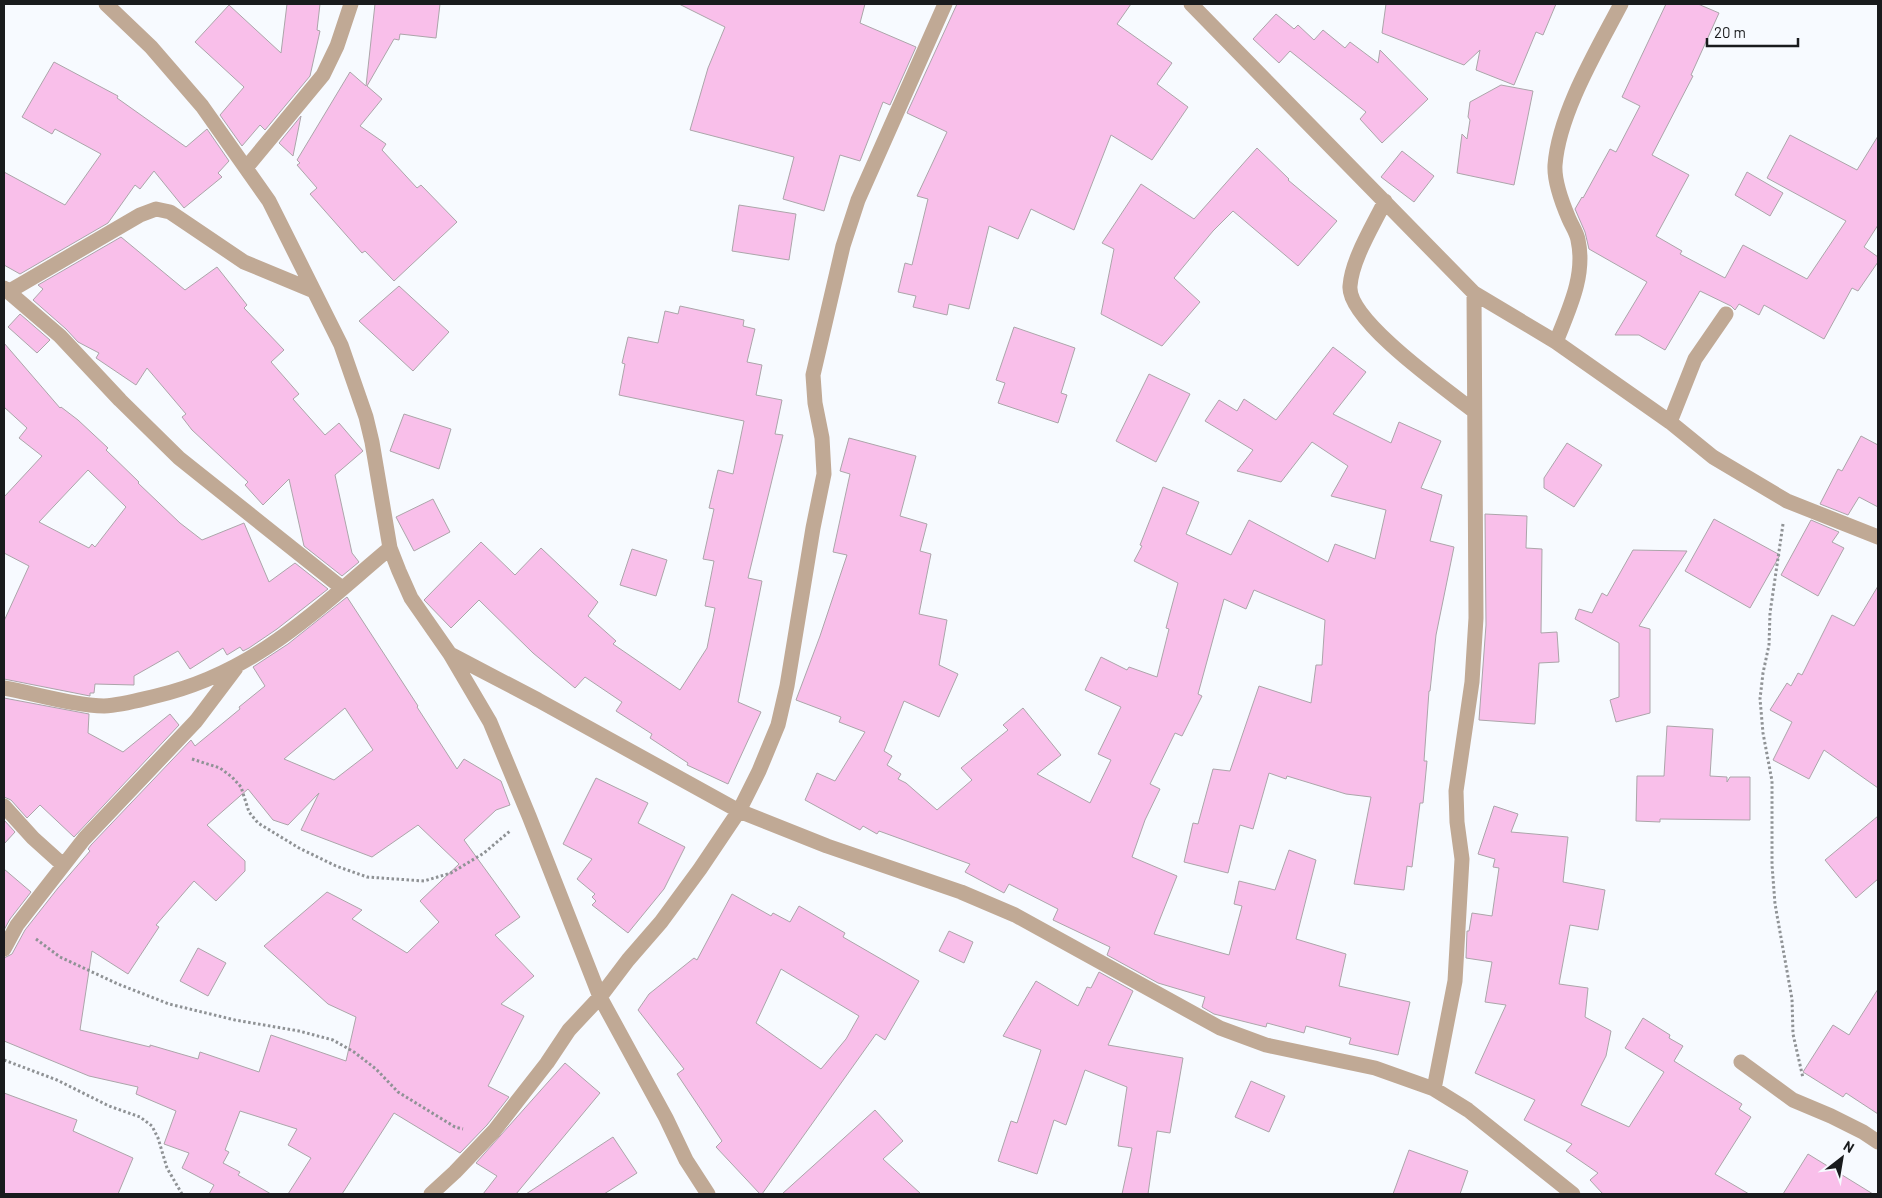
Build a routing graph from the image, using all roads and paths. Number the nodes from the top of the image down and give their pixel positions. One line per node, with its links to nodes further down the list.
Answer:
1 (106, 4): 6 (street)
2 (351, 4): 6 (street)
3 (945, 4): 24 (street)
4 (1191, 4): 7 (street)
5 (1621, 4): 12 (street)
6 (246, 168): 9 (street)
7 (1385, 201): 10 (street); 13 (street)
8 (6, 290): 9 (street); 18 (street)
9 (314, 291): 17 (street)
10 (1474, 293): 12 (street); 13 (street)
11 (1726, 314): 14 (street)
12 (1556, 342): 14 (street)
13 (1474, 411): 32 (street)
14 (1670, 422): 15 (street)
15 (1787, 501): 16 (street); 33 (path)
16 (1878, 537)
17 (390, 548): 18 (street); 19 (street)
18 (342, 588): 20 (street)
19 (450, 654): 24 (street); 25 (street)
20 (236, 667): 21 (street); 22 (street)
21 (4, 688)
22 (174, 745): 25 (path); 26 (street)
23 (4, 806): 26 (street)
24 (738, 811): 29 (street); 32 (street)
25 (529, 816): 29 (street)
26 (64, 865): 27 (street)
27 (17, 925): 28 (street); 34 (path)
28 (4, 949)
29 (600, 997): 34 (street); 38 (street)
30 (4, 1060): 36 (path)
31 (1741, 1062): 33 (street)
32 (1434, 1089): 39 (street)
33 (1809, 1108): 35 (street)
34 (488, 1137): 37 (street)
35 (1878, 1142)
36 (182, 1194)
37 (431, 1194)
38 (708, 1194)
39 (1573, 1194)

